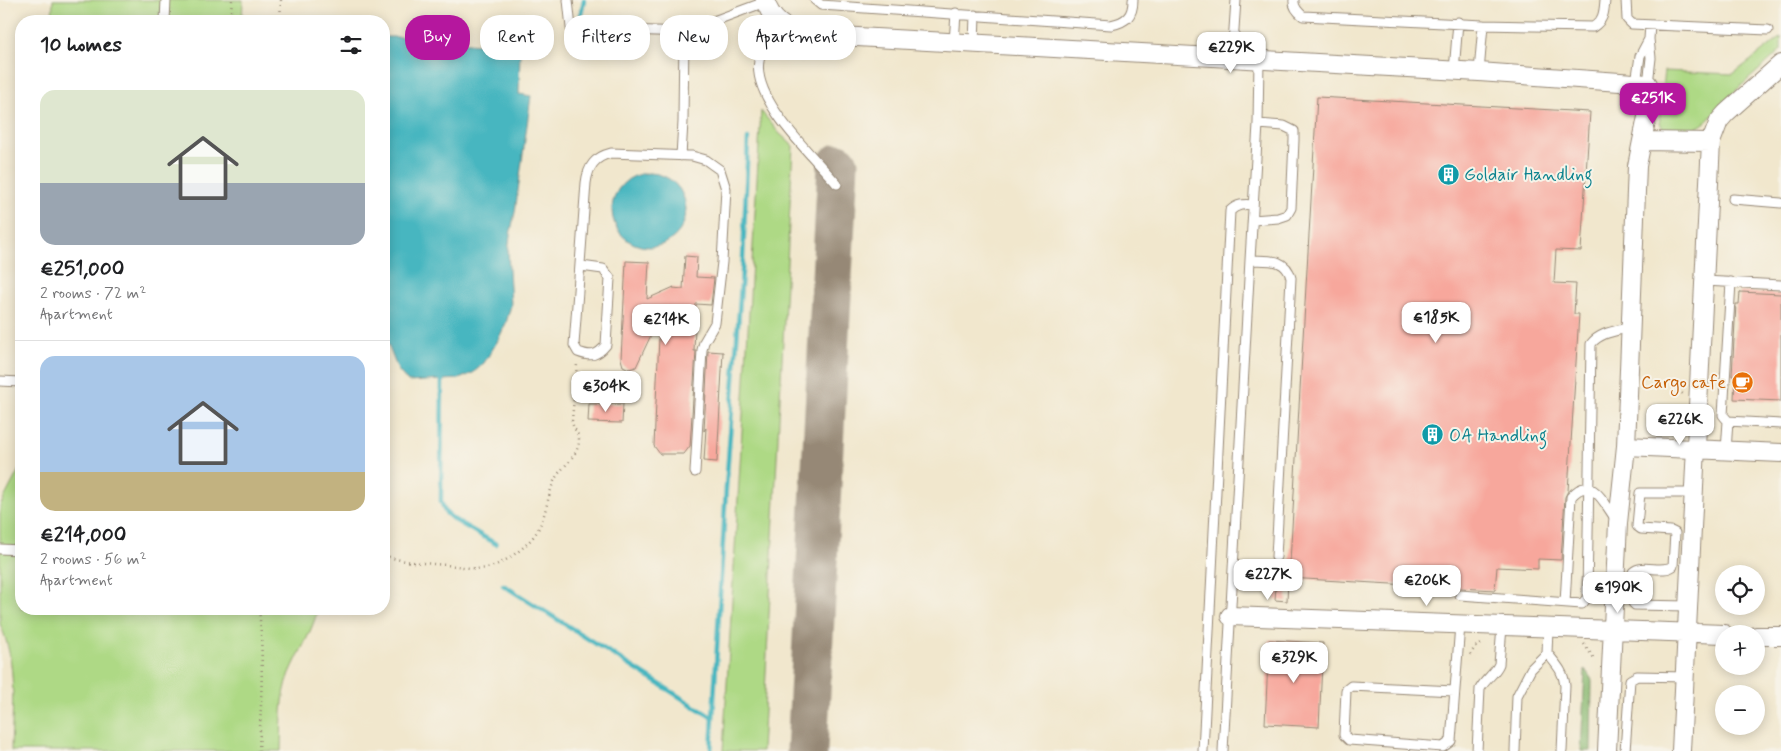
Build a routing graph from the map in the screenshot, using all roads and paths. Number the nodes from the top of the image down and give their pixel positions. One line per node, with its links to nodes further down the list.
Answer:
1 (166, 0): 13 (lane)
2 (232, 0): 14 (path)
3 (281, 0): 15 (path)
4 (568, 0): 23 (lane)
5 (815, 0): 12 (lane)
6 (1133, 0): 18 (lane)
7 (1236, 0): 27 (lane)
8 (1294, 0): 19 (lane)
9 (1605, 0): 20 (lane)
10 (1626, 0): 21 (lane)
11 (765, 1): 16 (lane); 17 (street)
12 (956, 13): 18 (lane); 25 (lane)
13 (165, 15)
14 (231, 15)
15 (280, 15)
16 (728, 15)
17 (772, 15)
18 (975, 15): 26 (lane)
19 (1458, 22): 20 (lane); 32 (lane)
20 (1483, 25): 33 (lane)
21 (1650, 25): 22 (lane); 34 (lane)
22 (1768, 30)
23 (660, 31)
24 (856, 37): 25 (street)
25 (954, 43): 26 (street)
26 (974, 44): 27 (street)
27 (1232, 58): 28 (street)
28 (1259, 59): 32 (street); 35 (lane)
29 (684, 60): 38 (lane)
30 (759, 60): 39 (lane)
31 (1781, 64): 37 (street)
32 (1454, 71): 33 (street)
33 (1479, 72): 34 (street)
34 (1642, 84): 36 (street)
35 (1258, 124): 42 (lane); 43 (lane)
36 (1642, 141): 37 (street); 49 (street)
37 (1711, 142): 46 (street)
38 (681, 156): 45 (lane); 59 (lane)
39 (837, 184)
40 (1733, 199): 41 (lane)
41 (1781, 203)
42 (1254, 205): 43 (lane); 85 (lane)
43 (1253, 220): 44 (lane)
44 (1250, 260): 66 (lane); 71 (lane)
45 (581, 266): 50 (lane); 50 (lane)
46 (1704, 281): 47 (lane); 56 (street)
47 (1731, 282): 48 (lane); 53 (lane)
48 (1781, 285)
49 (1631, 327): 55 (street); 60 (lane)
50 (578, 352): 65 (path)
51 (0, 380): 52 (lane)
52 (15, 381)
53 (1728, 421): 54 (lane); 57 (lane)
54 (1781, 424)
55 (1626, 446): 56 (street); 62 (street)
56 (1696, 449): 57 (street); 61 (street)
57 (1726, 451): 58 (street)
58 (1781, 453)
59 (695, 472)
60 (1588, 487): 62 (lane); 68 (lane); 68 (lane)
61 (1694, 493): 69 (street); 69 (lane)
62 (1618, 523): 74 (street)
63 (0, 549): 64 (lane)
64 (15, 550)
65 (390, 557)
66 (1276, 558)
67 (1460, 595): 68 (lane)
68 (1565, 603)
69 (1688, 606): 76 (street)
70 (259, 615): 84 (path)
71 (1230, 616): 72 (street); 86 (lane)
72 (1460, 625): 75 (street); 83 (lane)
73 (1548, 629): 74 (street); 75 (street); 79 (lane)
74 (1613, 630): 76 (street); 90 (street)
75 (1501, 633): 80 (path); 87 (lane)
76 (1687, 633): 77 (street); 82 (street)
77 (1715, 634)
78 (1580, 642): 81 (path)
79 (1547, 653): 88 (lane); 89 (lane)
80 (1470, 662)
81 (1599, 663)
82 (1685, 677): 91 (lane); 92 (street)
83 (1454, 691): 83 (lane)
84 (259, 751)
85 (1203, 751)
86 (1223, 751)
87 (1477, 751)
88 (1515, 751)
89 (1562, 751)
90 (1607, 751)
91 (1625, 751)
92 (1681, 751)

